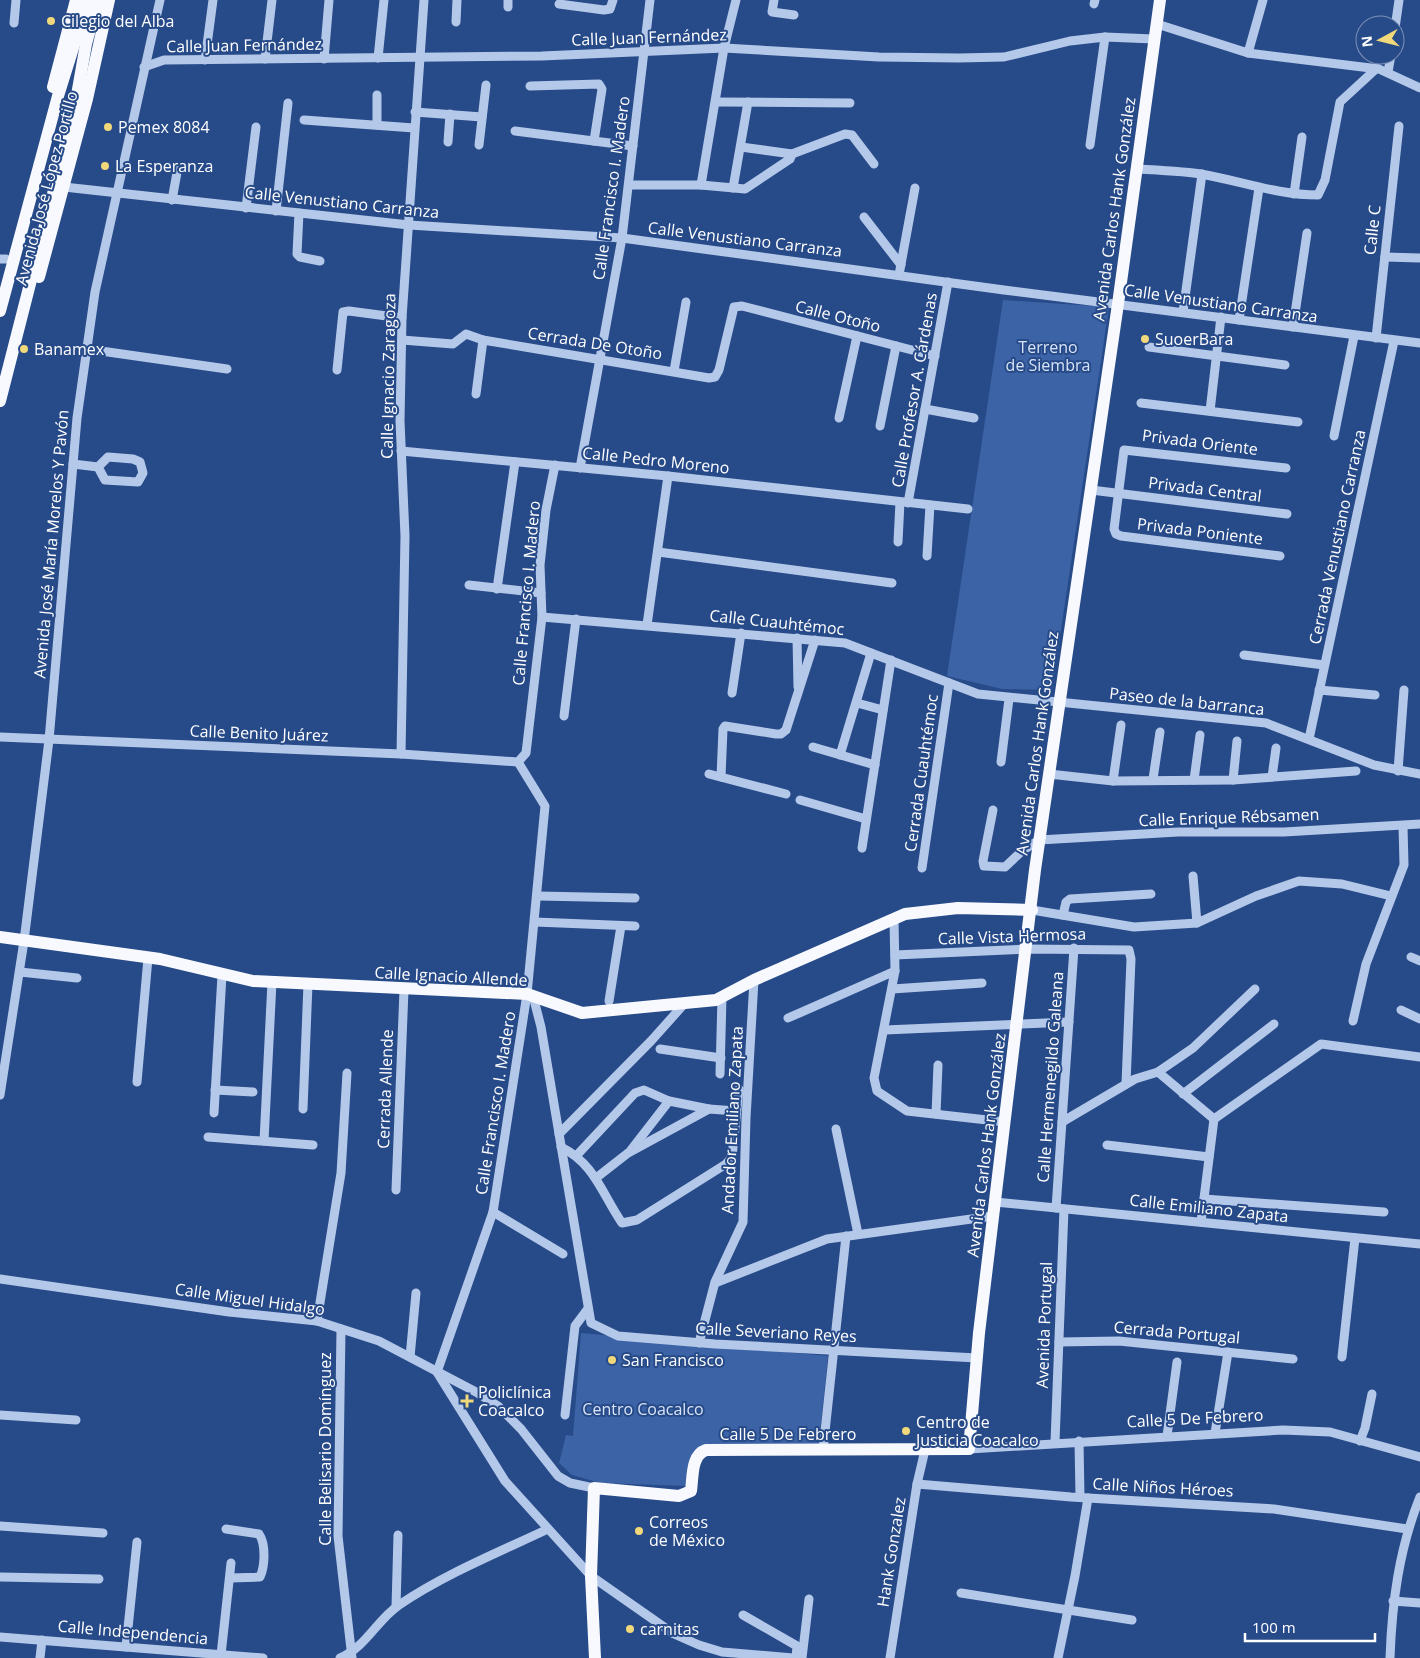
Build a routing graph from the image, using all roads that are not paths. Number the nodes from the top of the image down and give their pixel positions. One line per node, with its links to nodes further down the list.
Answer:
1 (16, 0): 24 (street)
2 (76, 0): 87 (main road, Avenida José López Portillo)
3 (88, 0): 95 (main road)
4 (98, 0): 118 (main road)
5 (109, 0): 71 (main road, Avenida José López Portillo)
6 (160, 0): 37 (street, Avenida José María Morelos Y Pavón)
7 (212, 0): 34 (street)
8 (272, 0): 35 (street)
9 (329, 0): 33 (street)
10 (384, 0): 31 (street)
11 (424, 0): 32 (street, Calle Ignacio Zaragoza)
12 (458, 0): 23 (street)
13 (613, 0): 20 (street)
14 (650, 0): 29 (street, Calle Francisco I. Madero)
15 (736, 0): 28 (street)
16 (774, 0): 21 (street)
17 (1160, 0): 25 (main road, Avenida Carlos Hank González)
18 (1263, 0): 30 (street)
19 (1400, 0): 22 (street)
20 (559, 4)
21 (794, 15)
22 (1397, 15)
23 (456, 22)
24 (14, 23)
25 (1157, 24): 27 (main road, Avenida Carlos Hank González); 30 (street)
26 (1105, 37): 27 (street, Calle Juan Fernández); 28 (street, Calle Juan Fernández); 61 (street)
27 (1154, 39): 67 (main road, Avenida Carlos Hank González)
28 (724, 48): 29 (street, Calle Juan Fernández); 44 (street)
29 (645, 51): 32 (street, Calle Juan Fernández); 62 (street, Calle Francisco I. Madero)
30 (1248, 53): 38 (street)
31 (378, 58): 32 (street, Calle Juan Fernández); 33 (street, Calle Juan Fernández)
32 (418, 58): 48 (street, Calle Ignacio Zaragoza)
33 (324, 59): 35 (street, Calle Juan Fernández)
34 (205, 60): 35 (street, Calle Juan Fernández); 37 (street, Calle Juan Fernández)
35 (265, 60)
36 (1389, 65): 39 (street)
37 (144, 67): 75 (street, Avenida José María Morelos Y Pavón)
38 (1377, 68): 39 (street); 76 (street)
39 (1388, 72): 42 (street)
40 (486, 85): 50 (street)
41 (530, 86): 58 (street)
42 (1420, 88)
43 (377, 95): 52 (street)
44 (716, 102): 45 (street); 70 (street)
45 (748, 102): 47 (street); 63 (street)
46 (288, 103): 79 (street)
47 (850, 103)
48 (415, 112): 49 (street); 55 (street, Calle Ignacio Zaragoza)
49 (450, 114): 50 (street); 59 (street)
50 (482, 117): 60 (street)
51 (304, 120): 52 (street)
52 (376, 125): 55 (street)
53 (1399, 126): 85 (street, Calle C)
54 (256, 127): 78 (street)
55 (414, 128): 82 (street, Calle Ignacio Zaragoza)
56 (515, 131): 58 (street)
57 (1302, 137): 76 (street)
58 (594, 141): 62 (street)
59 (448, 142)
60 (479, 145)
61 (1090, 145)
62 (633, 146): 69 (street, Calle Francisco I. Madero)
63 (740, 147): 64 (street); 72 (street)
64 (792, 154): 65 (street); 72 (street)
65 (874, 164)
66 (178, 167): 77 (street)
67 (1136, 169): 68 (street); 93 (main road, Avenida Carlos Hank González)
68 (1202, 174): 74 (street); 96 (street)
69 (628, 185): 70 (street); 84 (street, Calle Francisco I. Madero)
70 (701, 185): 72 (street)
71 (64, 187): 75 (street, Calle Venustiano Carranza); 118 (main road, Avenida José López Portillo)
72 (733, 188)
73 (914, 188): 89 (street)
74 (1259, 188): 76 (street); 99 (street)
75 (116, 194): 77 (street, Calle Venustiano Carranza); 110 (street, Avenida José María Morelos Y Pavón)
76 (1294, 194)
77 (172, 200): 78 (street, Calle Venustiano Carranza)
78 (246, 208): 79 (street, Calle Venustiano Carranza)
79 (276, 211): 80 (street, Calle Venustiano Carranza)
80 (299, 213): 82 (street, Calle Venustiano Carranza); 88 (street)
81 (864, 217): 89 (street)
82 (409, 224): 84 (street, Calle Venustiano Carranza); 98 (street, Calle Ignacio Zaragoza)
83 (1307, 233): 100 (street)
84 (622, 238): 89 (street, Calle Venustiano Carranza); 113 (street, Calle Francisco I. Madero)
85 (1385, 256): 86 (street); 103 (street, Calle C)
86 (1420, 258)
87 (3, 259): 91 (main road, Avenida José López Portillo)
88 (320, 261)
89 (900, 270): 90 (street, Calle Venustiano Carranza)
90 (948, 282): 93 (street, Calle Venustiano Carranza); 111 (street, Calle Profesor A. Cárdenas)
91 (0, 286)
92 (686, 302): 117 (street)
93 (1118, 304): 96 (street, Calle Venustiano Carranza); 137 (main road, Avenida Carlos Hank González)
94 (734, 307): 101 (street, Calle Otoño); 117 (street, Cerrada De Otoño)
95 (0, 311)
96 (1183, 312): 97 (street, Calle Venustiano Carranza)
97 (1221, 317): 99 (street, Calle Venustiano Carranza); 112 (street)
98 (402, 318): 104 (street, Calle Ignacio Zaragoza); 116 (street)
99 (1239, 320): 100 (street, Calle Venustiano Carranza)
100 (1293, 327): 102 (street, Calle Venustiano Carranza)
101 (857, 336): 108 (street, Calle Otoño); 124 (street)
102 (1354, 336): 103 (street, Calle Venustiano Carranza); 128 (street)
103 (1376, 338): 106 (street, Calle Venustiano Carranza)
104 (402, 340): 105 (street, Cerrada De Otoño); 129 (street, Calle Ignacio Zaragoza)
105 (483, 340): 113 (street, Cerrada De Otoño); 119 (street)
106 (1394, 341): 107 (street, Calle Venustiano Carranza); 160 (street, Cerrada Venustiano Carranza)
107 (1420, 343)
108 (896, 346): 111 (street, Calle Otoño); 127 (street)
109 (1149, 347): 112 (street)
110 (87, 349): 115 (street); 131 (street, Avenida José María Morelos Y Pavón)
111 (935, 356): 122 (street, Calle Profesor A. Cárdenas)
112 (1216, 356): 114 (street); 123 (street)
113 (600, 358): 117 (street, Cerrada De Otoño); 134 (street, Calle Francisco I. Madero)
114 (1286, 365)
115 (227, 368)
116 (337, 370)
117 (674, 371)
118 (5, 382): 120 (main road)
119 (476, 394)
120 (0, 401)
121 (1141, 403): 123 (street)
122 (925, 410): 125 (street); 139 (street, Calle Profesor A. Cárdenas)
123 (1210, 411): 126 (street)
124 (839, 418)
125 (974, 418)
126 (1298, 422)
127 (880, 426)
128 (1334, 436)
129 (401, 451): 130 (street, Calle Pedro Moreno); 181 (street, Calle Ignacio Zaragoza)
130 (515, 462): 132 (street, Calle Pedro Moreno); 149 (street)
131 (73, 464): 133 (street); 177 (street, Avenida José María Morelos Y Pavón)
132 (555, 465): 134 (street, Calle Pedro Moreno); 150 (street, Calle Francisco I. Madero)
133 (98, 467): 133 (street)
134 (580, 468): 136 (street, Calle Pedro Moreno)
135 (1286, 468): 138 (street, Privada Oriente)
136 (668, 476): 139 (street, Calle Pedro Moreno); 144 (street)
137 (1091, 490): 138 (street, Privada Central); 169 (main road, Avenida Carlos Hank González)
138 (1119, 494): 142 (street, Privada Central); 146 (street, Privada Poniente)
139 (904, 502): 140 (street, Calle Pedro Moreno); 143 (street, Calle Profesor A. Cárdenas)
140 (930, 505): 141 (street, Calle Pedro Moreno); 145 (street)
141 (968, 509)
142 (1287, 514)
143 (898, 542)
144 (658, 552): 147 (street); 153 (street)
145 (927, 556)
146 (1280, 556)
147 (892, 583)
148 (469, 585): 149 (street)
149 (497, 590): 150 (street)
150 (541, 593): 151 (street, Calle Francisco I. Madero)
151 (542, 617): 152 (street, Calle Cuauhtémoc); 183 (street, Calle Francisco I. Madero)
152 (576, 619): 153 (street, Calle Cuauhtémoc); 171 (street)
153 (647, 625): 154 (street, Calle Cuauhtémoc)
154 (741, 633): 155 (street, Calle Cuauhtémoc); 165 (street)
155 (797, 638): 156 (street, Calle Cuauhtémoc); 162 (street)
156 (815, 640): 157 (street, Calle Cuauhtémoc); 162 (street)
157 (871, 652): 159 (street, Calle Cuauhtémoc); 168 (street)
158 (1244, 655): 160 (street)
159 (891, 660): 161 (street, Calle Cuauhtémoc); 170 (street)
160 (1324, 666): 163 (street, Cerrada Venustiano Carranza)
161 (949, 683): 167 (street, Calle Cuauhtémoc); 205 (street, Cerrada Cuauhtémoc)
162 (798, 690): 191 (street)
163 (1319, 690): 166 (street); 176 (street, Cerrada Venustiano Carranza)
164 (1404, 690): 187 (street)
165 (732, 693)
166 (1375, 695)
167 (1009, 699): 169 (street, Calle Cuauhtémoc); 184 (street)
168 (857, 703): 170 (street); 182 (street)
169 (1059, 703): 176 (street, Paseo de la barranca); 189 (main road, Avenida Carlos Hank González)
170 (883, 710): 185 (street)
171 (564, 716)
172 (1121, 725): 196 (street)
173 (1160, 732): 193 (street)
174 (1200, 735): 194 (street)
175 (0, 737): 177 (street, Calle Benito Juárez)
176 (1309, 739): 187 (street, Paseo de la barranca)
177 (48, 740): 181 (street, Calle Benito Juárez); 219 (street, Avenida José María Morelos Y Pavón)
178 (1237, 741): 195 (street)
179 (813, 747): 182 (street)
180 (1276, 748): 192 (street)
181 (401, 754): 183 (street, Calle Benito Juárez)
182 (840, 755): 185 (street)
183 (518, 762): 208 (street, Calle Francisco I. Madero)
184 (1001, 762)
185 (874, 765): 200 (street)
186 (1356, 771): 192 (street)
187 (1398, 771): 190 (street, Paseo de la barranca)
188 (709, 774): 191 (street)
189 (1049, 774): 196 (street); 203 (main road, Avenida Carlos Hank González)
190 (1420, 774)
191 (721, 777): 197 (street)
192 (1272, 777): 195 (street)
193 (1154, 779): 194 (street); 196 (street)
194 (1194, 780): 195 (street)
195 (1233, 780)
196 (1113, 781)
197 (786, 794)
198 (800, 800): 200 (street)
199 (993, 810): 203 (street)
200 (866, 819): 204 (street)
201 (1420, 824): 202 (street, Calle Enrique Rébsamen)
202 (1403, 826): 203 (street, Calle Enrique Rébsamen); 209 (street)
203 (1039, 840): 211 (main road, Avenida Carlos Hank González)
204 (862, 848)
205 (922, 868)
206 (1193, 876): 215 (street)
207 (1151, 894): 212 (street)
208 (538, 896): 210 (street); 214 (street, Calle Francisco I. Madero)
209 (1391, 896): 215 (street); 242 (street)
210 (635, 898)
211 (1032, 910): 212 (street); 213 (main road, Calle Ignacio Allende); 221 (main road, Avenida Carlos Hank González)
212 (1063, 915): 215 (street)
213 (894, 919): 222 (street); 228 (main road, Calle Ignacio Allende)
214 (535, 922): 216 (street); 235 (street, Calle Francisco I. Madero)
215 (1197, 923)
216 (621, 926): 217 (street); 237 (street)
217 (635, 926)
218 (0, 938): 219 (main road, Calle Ignacio Allende)
219 (24, 941): 223 (main road, Calle Ignacio Allende); 225 (street, Avenida José María Morelos Y Pavón)
220 (1074, 948): 221 (street, Calle Vista Hermosa); 243 (street, Calle Hermenegildo Galeana); 255 (street, Calle Vista Hermosa)
221 (1027, 949): 222 (street, Calle Vista Hermosa); 244 (main road, Avenida Carlos Hank González)
222 (895, 955): 224 (street)
223 (148, 958): 226 (main road, Calle Ignacio Allende); 254 (street)
224 (895, 971): 232 (street); 240 (street)
225 (20, 972): 227 (street); 260 (street, Avenida José María Morelos Y Pavón)
226 (222, 975): 229 (main road, Calle Ignacio Allende); 257 (street)
227 (77, 978)
228 (754, 980): 236 (main road, Calle Ignacio Allende); 295 (street, Andador Emiliano Zapata)
229 (272, 982): 231 (main road, Calle Ignacio Allende); 273 (street)
230 (982, 983): 232 (street)
231 (308, 984): 234 (main road, Calle Ignacio Allende); 262 (street)
232 (892, 989): 246 (street)
233 (1254, 989): 251 (street)
234 (404, 990): 235 (main road, Calle Ignacio Allende); 281 (street, Cerrada Allende)
235 (530, 995): 238 (main road, Calle Ignacio Allende); 271 (street, Calle Severiano Reyes); 285 (street, Calle Francisco I. Madero)
236 (722, 997): 238 (main road, Calle Ignacio Allende); 249 (street)
237 (609, 1001)
238 (685, 1003): 271 (street)
239 (1402, 1010): 241 (street)
240 (788, 1018)
241 (1420, 1019)
242 (1353, 1020)
243 (1069, 1022): 244 (street); 269 (street, Calle Hermenegildo Galeana)
244 (1018, 1023): 246 (street); 268 (main road, Avenida Carlos Hank González)
245 (1274, 1024): 259 (street)
246 (885, 1030): 266 (street)
247 (660, 1049): 249 (street)
248 (1420, 1057): 267 (street)
249 (721, 1058): 253 (street)
250 (938, 1064): 266 (street)
251 (1158, 1072): 255 (street); 259 (street)
252 (347, 1073): 298 (street)
253 (720, 1074)
254 (137, 1082)
255 (1126, 1084): 269 (street)
256 (739, 1089): 264 (street)
257 (215, 1090): 258 (street); 265 (street)
258 (253, 1092)
259 (1183, 1094): 267 (street)
260 (0, 1095)
261 (669, 1101): 263 (street); 277 (street); 278 (street)
262 (303, 1109)
263 (709, 1109): 264 (street); 277 (street)
264 (736, 1111): 280 (street)
265 (214, 1113)
266 (936, 1114): 268 (street)
267 (1214, 1119): 279 (street)
268 (1005, 1122): 283 (main road, Avenida Carlos Hank González)
269 (1062, 1122): 284 (street, Calle Hermenegildo Galeana)
270 (836, 1129): 289 (street)
271 (559, 1134): 276 (street, Calle Severiano Reyes)
272 (208, 1137): 273 (street)
273 (264, 1141): 275 (street)
274 (1106, 1145): 279 (street)
275 (313, 1146)
276 (561, 1147): 278 (street); 297 (street, Calle Severiano Reyes)
277 (628, 1153): 280 (street)
278 (577, 1155): 280 (street)
279 (1209, 1157): 282 (street)
280 (596, 1178)
281 (396, 1190)
282 (1204, 1199): 286 (street); 288 (street)
283 (995, 1202): 284 (street, Calle Emiliano Zapata); 287 (main road, Avenida Carlos Hank González)
284 (1060, 1209): 288 (street, Calle Emiliano Zapata); 300 (street, Avenida Portugal)
285 (493, 1212): 293 (street); 309 (street, Calle Francisco I. Madero)
286 (1384, 1212)
287 (993, 1216): 289 (street); 306 (main road, Avenida Carlos Hank González)
288 (1201, 1222): 291 (street, Calle Emiliano Zapata)
289 (858, 1234): 290 (street)
290 (846, 1236): 295 (street); 302 (street)
291 (1355, 1238): 292 (street, Calle Emiliano Zapata); 304 (street)
292 (1420, 1244)
293 (563, 1254)
294 (0, 1279): 298 (street, Calle Miguel Hidalgo)
295 (715, 1283): 301 (street, Andador Emiliano Zapata)
296 (416, 1293): 305 (street)
297 (587, 1310): 301 (street, Calle Severiano Reyes); 312 (street)
298 (317, 1321): 299 (street, Calle Miguel Hidalgo)
299 (341, 1329): 305 (street, Calle Miguel Hidalgo); 353 (street, Calle Belisario Domínguez)
300 (1059, 1342): 303 (street, Cerrada Portugal); 318 (street, Avenida Portugal)
301 (699, 1343): 302 (street, Calle Severiano Reyes)
302 (836, 1351): 306 (street, Calle Severiano Reyes); 320 (street)
303 (1228, 1352): 307 (street, Cerrada Portugal); 314 (street)
304 (1342, 1357)
305 (410, 1358): 309 (street, Calle Miguel Hidalgo)
306 (977, 1358): 319 (main road, Avenida Carlos Hank González)
307 (1292, 1359)
308 (1177, 1362): 315 (street)
309 (437, 1372): 324 (street, Calle Miguel Hidalgo); 329 (street)
310 (1372, 1394): 316 (street)
311 (0, 1415): 313 (street)
312 (564, 1415)
313 (76, 1420)
314 (1215, 1433): 315 (street, Calle 5 De Febrero); 316 (street, Calle 5 De Febrero)
315 (1167, 1436): 317 (street, Calle 5 De Febrero)
316 (1360, 1440): 322 (street, Calle 5 De Febrero)
317 (1079, 1441): 318 (street, Calle 5 De Febrero); 326 (street)
318 (1055, 1442): 319 (street, Calle 5 De Febrero)
319 (969, 1449): 321 (main road)
320 (823, 1450): 321 (main road, Calle 5 De Febrero); 324 (main road, Calle 5 De Febrero)
321 (925, 1450): 323 (street, Hank Gonzalez)
322 (1420, 1457)
323 (917, 1484): 326 (street, Calle Niños Héroes); 360 (street, Hank Gonzalez)
324 (594, 1488): 335 (main road)
325 (1420, 1497): 330 (street)
326 (1084, 1498): 330 (street, Calle Niños Héroes); 344 (street)
327 (0, 1526): 331 (street)
328 (226, 1528): 337 (street)
329 (548, 1529): 335 (street); 343 (street)
330 (1407, 1530): 341 (street)
331 (103, 1533)
332 (398, 1534): 343 (street)
333 (137, 1542): 349 (street)
334 (231, 1563): 337 (street)
335 (591, 1576): 352 (street); 357 (main road)
336 (0, 1577): 338 (street)
337 (230, 1578): 351 (street)
338 (99, 1579)
339 (961, 1593): 344 (street)
340 (809, 1598): 359 (street)
341 (1393, 1601): 342 (street); 362 (street)
342 (1420, 1603)
343 (396, 1607): 353 (street)
344 (1067, 1611): 346 (street); 361 (street)
345 (743, 1615): 358 (street)
346 (1132, 1620)
347 (0, 1636): 348 (street, Calle Independencia)
348 (42, 1640): 349 (street, Calle Independencia); 354 (street)
349 (126, 1647): 350 (street, Calle Independencia)
350 (195, 1655): 351 (street, Calle Independencia)
351 (221, 1655): 355 (street, Calle Independencia)
352 (722, 1655): 358 (street)
353 (352, 1656): 356 (street)
354 (40, 1658)
355 (263, 1658)
356 (340, 1658)
357 (595, 1658)
358 (795, 1658)
359 (802, 1658)
360 (890, 1658)
361 (1058, 1658)
362 (1390, 1658)

